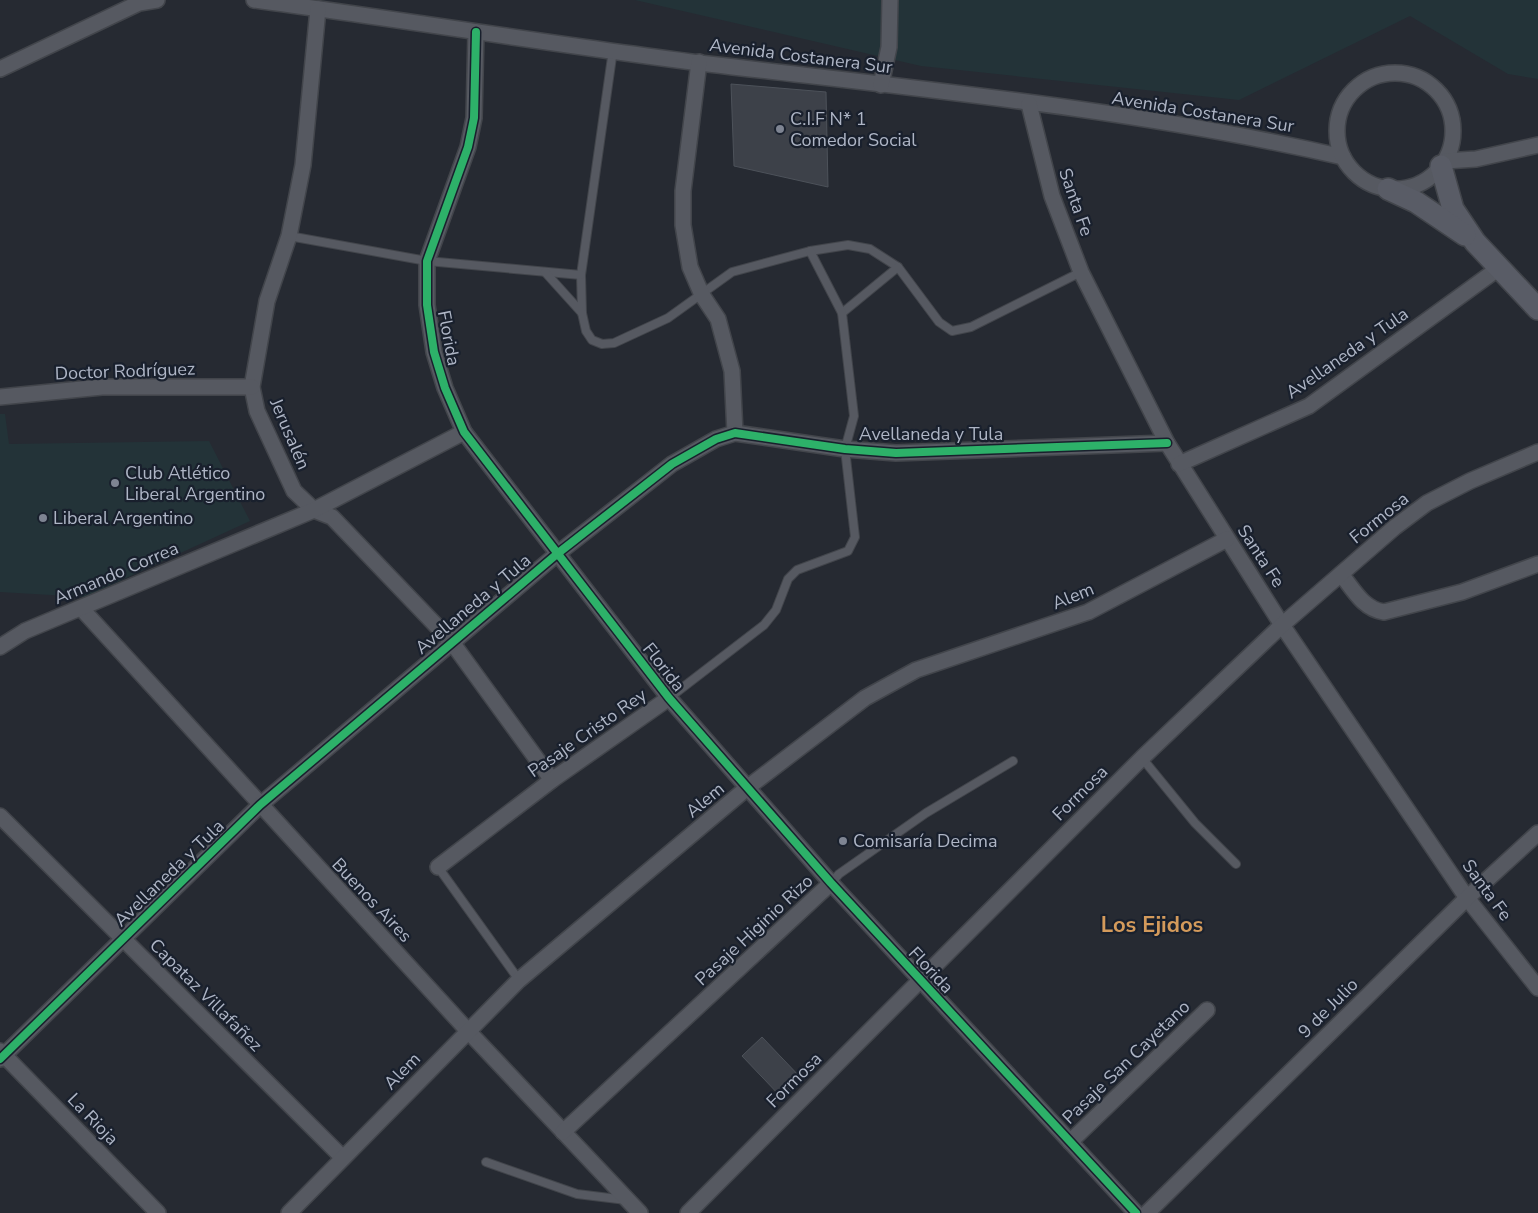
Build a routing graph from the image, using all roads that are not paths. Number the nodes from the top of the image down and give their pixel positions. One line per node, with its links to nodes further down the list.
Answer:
1 (157, 0): 8 (street)
2 (254, 0): 4 (street, Avenida Costanera Sur)
3 (890, 0): 9 (street)
4 (318, 9): 5 (street, Avenida Costanera Sur); 15 (street, Jerusalén)
5 (476, 32): 6 (street, Avenida Costanera Sur); 18 (street, Florida)
6 (613, 50): 7 (street, Avenida Costanera Sur); 23 (lane)
7 (699, 62): 9 (street, Avenida Costanera Sur); 24 (street)
8 (0, 69)
9 (881, 84): 10 (street, Avenida Costanera Sur)
10 (1030, 104): 12 (street, Avenida Costanera Sur); 22 (street, Santa Fe)
11 (1538, 145): 13 (street)
12 (1343, 156): 13 (street); 14 (street)
13 (1443, 164): 14 (street); 16 (street)
14 (1388, 189): 16 (street)
15 (289, 236): 18 (lane); 28 (street, Jerusalén)
16 (1475, 242): 20 (street)
17 (810, 252): 19 (lane); 24 (lane); 27 (lane, Pasaje Cristo Rey)
18 (427, 261): 21 (lane); 30 (street, Florida)
19 (898, 266): 22 (lane); 27 (lane)
20 (1499, 268): 25 (street); 35 (street, Avellaneda y Tula)
21 (544, 272): 23 (lane); 26 (lane)
22 (1081, 272): 32 (street, Santa Fe)
23 (582, 275): 26 (lane)
24 (702, 295): 26 (lane); 31 (street)
25 (1538, 308)
26 (582, 313)
27 (842, 313): 33 (lane, Pasaje Cristo Rey)
28 (252, 387): 29 (street, Doctor Rodríguez); 36 (street, Jerusalén)
29 (0, 396)
30 (464, 432): 36 (street, Armando Correa); 38 (street, Florida)
31 (735, 433): 33 (street, Avellaneda y Tula); 38 (street, Avellaneda y Tula)
32 (1167, 443): 33 (street, Avellaneda y Tula); 35 (street, Santa Fe)
33 (845, 449): 45 (lane, Pasaje Cristo Rey)
34 (1538, 452): 40 (street, Formosa)
35 (1179, 464): 37 (street, Santa Fe)
36 (314, 510): 41 (street, Armando Correa); 43 (street, Jerusalén)
37 (1227, 538): 42 (street, Santa Fe); 49 (street, Alem)
38 (557, 554): 43 (street, Avellaneda y Tula); 45 (street, Florida)
39 (1538, 564): 40 (street)
40 (1341, 574): 42 (street, Formosa)
41 (81, 608): 44 (street, Armando Correa); 50 (street, Buenos Aires)
42 (1282, 625): 46 (street, Formosa); 56 (street, Santa Fe)
43 (451, 641): 48 (street, Jerusalén); 50 (street, Avellaneda y Tula)
44 (0, 647)
45 (669, 698): 48 (street, Pasaje Cristo Rey); 49 (street, Florida)
46 (1142, 758): 53 (lane); 59 (street, Formosa)
47 (1013, 761): 55 (lane, Pasaje Higinio Rizo)
48 (552, 780): 54 (street, Pasaje Cristo Rey)
49 (747, 788): 55 (street, Florida); 58 (street, Alem)
50 (260, 805): 57 (street, Avellaneda y Tula); 62 (street, Buenos Aires)
51 (0, 816): 57 (street, Capataz Villafañez)
52 (1538, 833): 56 (street, 9 de Julio)
53 (1236, 864)
54 (438, 867): 58 (lane, Pasaje Cristo Rey)
55 (831, 883): 59 (street, Florida); 64 (street, Pasaje Higinio Rizo)
56 (1467, 898): 60 (street, Santa Fe); 74 (street, 9 de Julio)
57 (124, 938): 63 (street, Avellaneda y Tula); 66 (street, Capataz Villafañez)
58 (520, 980): 62 (street, Alem)
59 (920, 980): 65 (street, Florida); 72 (street, Formosa)
60 (1538, 988)
61 (1207, 1010): 65 (street, Pasaje San Cayetano)
62 (468, 1031): 64 (street, Buenos Aires); 66 (street, Alem)
63 (2, 1055): 69 (street, La Rioja)
64 (563, 1132): 68 (street, Buenos Aires)
65 (1070, 1142): 73 (street, Florida)
66 (343, 1158): 70 (street, Alem)
67 (486, 1162): 68 (lane)
68 (628, 1200): 71 (street, Buenos Aires)
69 (158, 1213)
70 (289, 1213)
71 (640, 1213)
72 (688, 1213)
73 (1136, 1213)
74 (1146, 1213)

